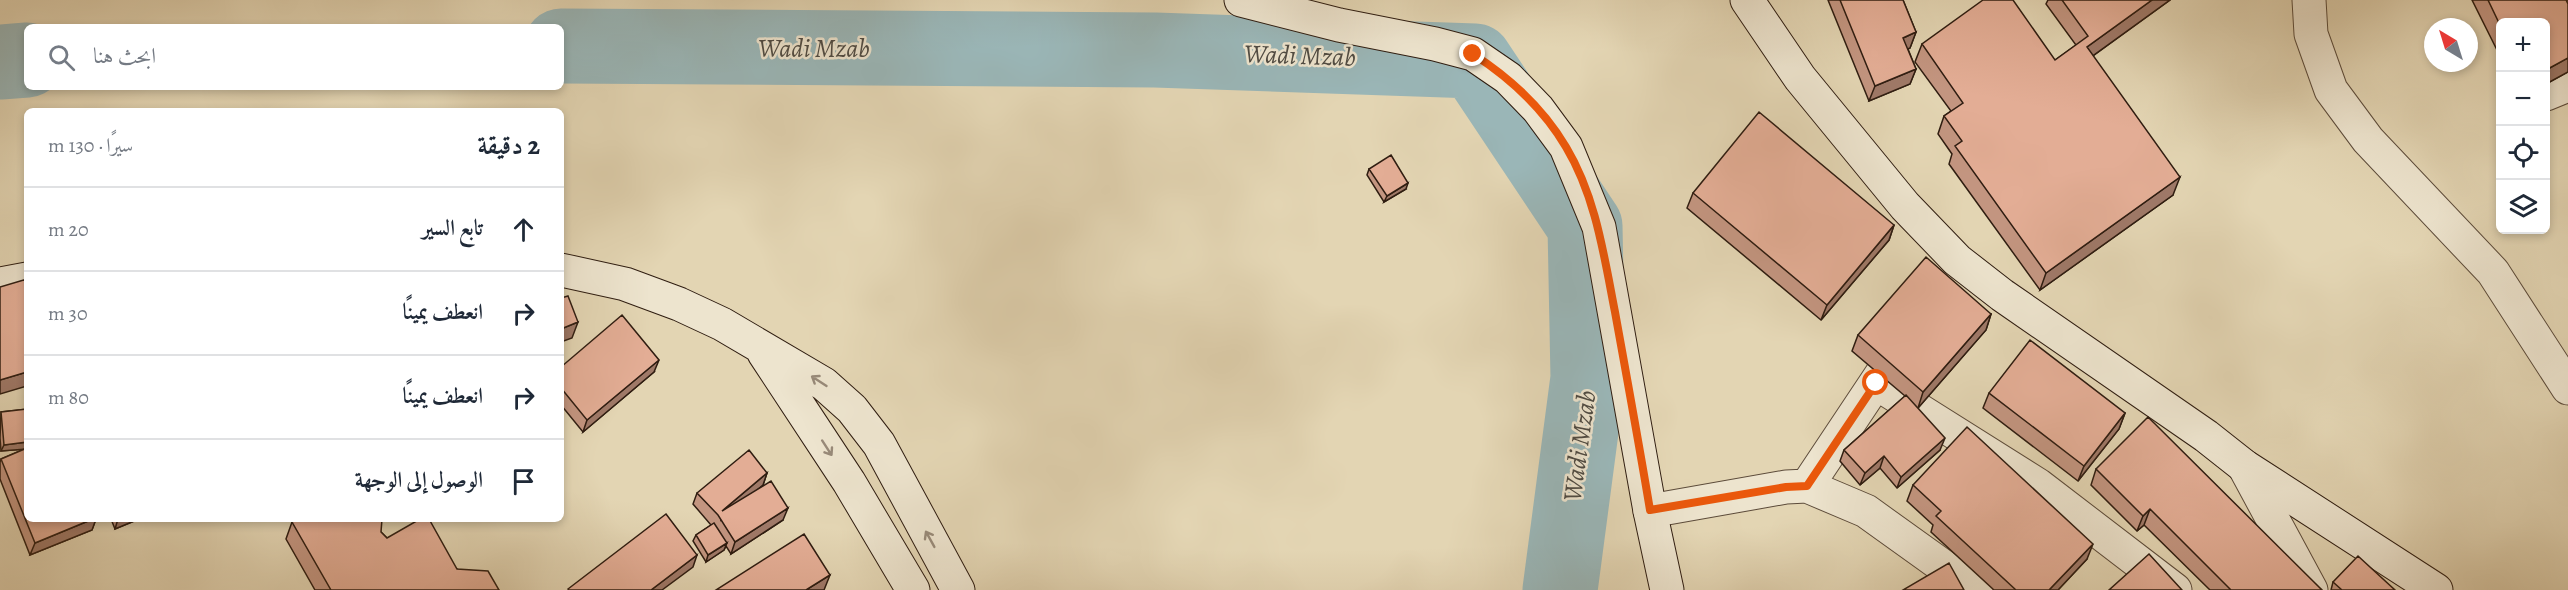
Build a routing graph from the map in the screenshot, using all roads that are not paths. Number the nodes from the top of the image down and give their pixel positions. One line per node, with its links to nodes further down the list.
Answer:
1 (1241, 0): 17 (street)
2 (1747, 0): 6 (street)
3 (2309, 0): 14 (street)
4 (2568, 86): 5 (street)
5 (2550, 93)
6 (1957, 260): 10 (street); 15 (street)
7 (564, 271): 12 (street)
8 (24, 280): 9 (street)
9 (0, 284)
10 (1938, 288)
11 (1901, 345): 13 (street)
12 (760, 347): 18 (street, one-way to 18); 19 (street, one-way to 12)
13 (1876, 383): 16 (street); 22 (street)
14 (2568, 388)
15 (2244, 466): 23 (street); 24 (street)
16 (1807, 486): 17 (street); 21 (street)
17 (1650, 510): 20 (street)
18 (913, 590)
19 (958, 590)
20 (1667, 590)
21 (1976, 590)
22 (2175, 590)
23 (2312, 590)
24 (2436, 590)

